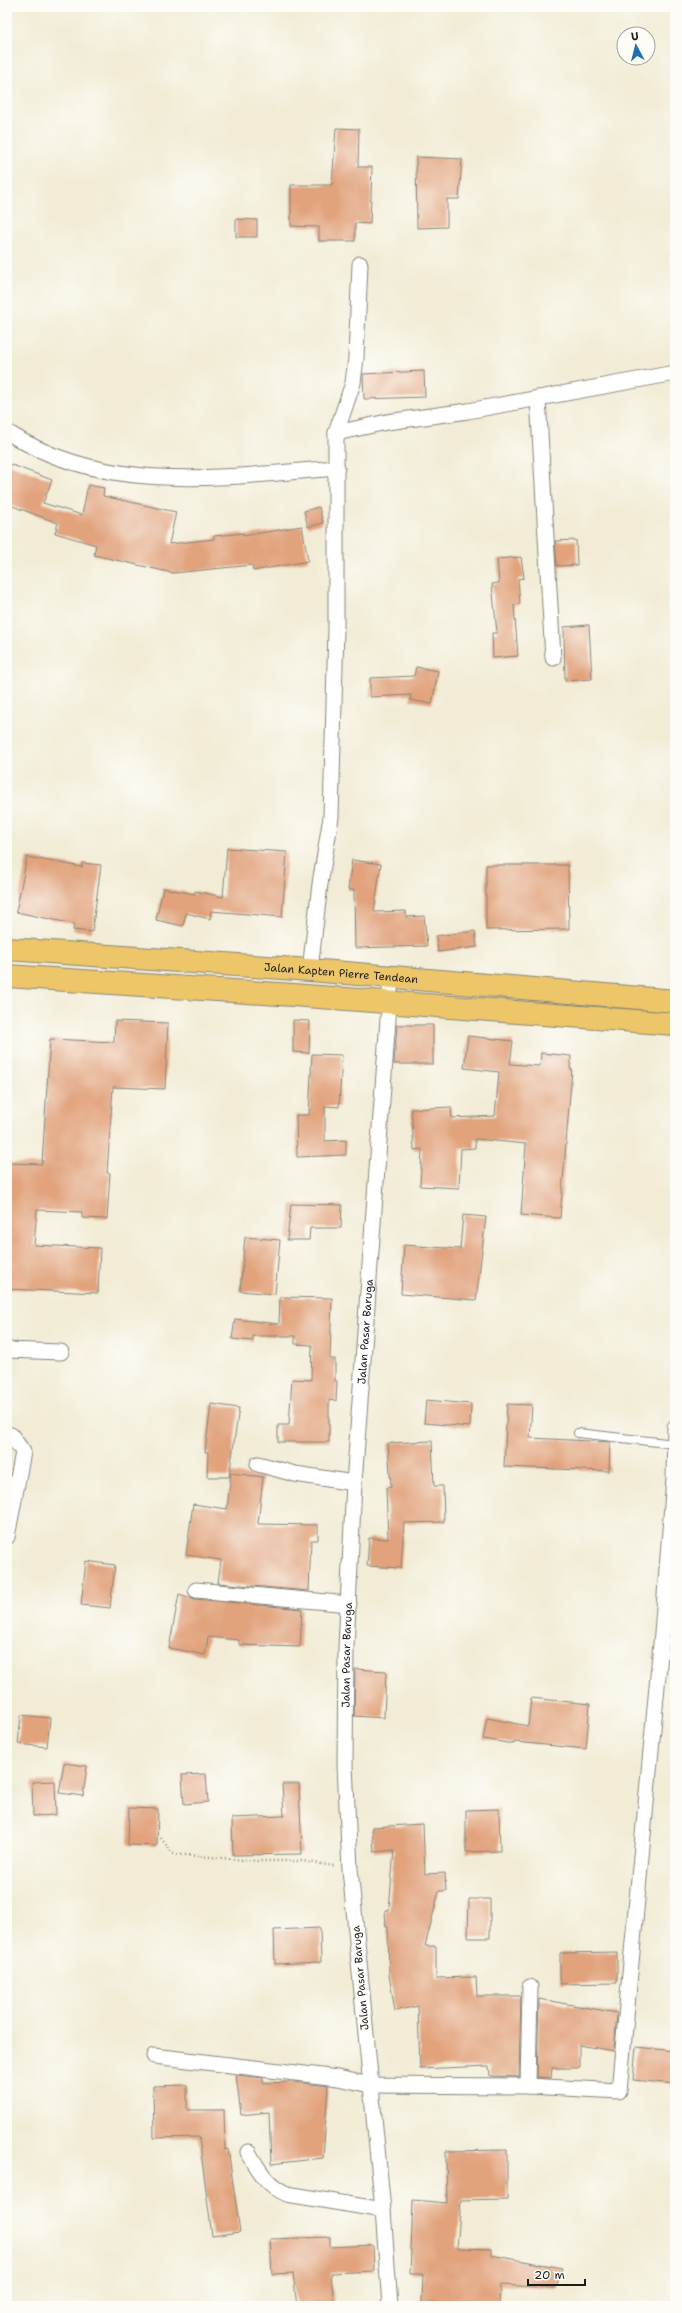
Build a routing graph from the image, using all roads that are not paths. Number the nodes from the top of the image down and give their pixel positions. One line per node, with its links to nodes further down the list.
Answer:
1 (360, 264): 5 (street)
2 (675, 373): 3 (street)
3 (538, 398): 5 (street); 7 (street)
4 (7, 432): 6 (street)
5 (336, 433): 6 (street)
6 (337, 468): 9 (street)
7 (553, 658)
8 (7, 949): 9 (highway, Jalan Kapten Pierre Tendean)
9 (310, 970): 11 (highway, Jalan Kapten Pierre Tendean)
10 (7, 976): 13 (highway)
11 (391, 978): 12 (highway, Jalan Kapten Pierre Tendean); 13 (street, Jalan Pasar Baruga)
12 (675, 1001)
13 (388, 1003): 14 (highway); 22 (street, Jalan Pasar Baruga)
14 (675, 1024)
15 (7, 1350): 16 (street)
16 (61, 1352)
17 (675, 1427): 20 (street)
18 (578, 1433): 20 (lane)
19 (7, 1434): 23 (street)
20 (674, 1444): 29 (street)
21 (258, 1464): 22 (street)
22 (354, 1483): 25 (street, Jalan Pasar Baruga)
23 (7, 1537)
24 (196, 1590): 25 (street)
25 (349, 1604): 28 (street, Jalan Pasar Baruga)
26 (530, 1987): 29 (street)
27 (154, 2056): 28 (street)
28 (370, 2085): 29 (street); 31 (street, Jalan Pasar Baruga)
29 (528, 2086)
30 (248, 2152): 31 (street)
31 (383, 2210): 32 (street, Jalan Pasar Baruga)
32 (390, 2306)

